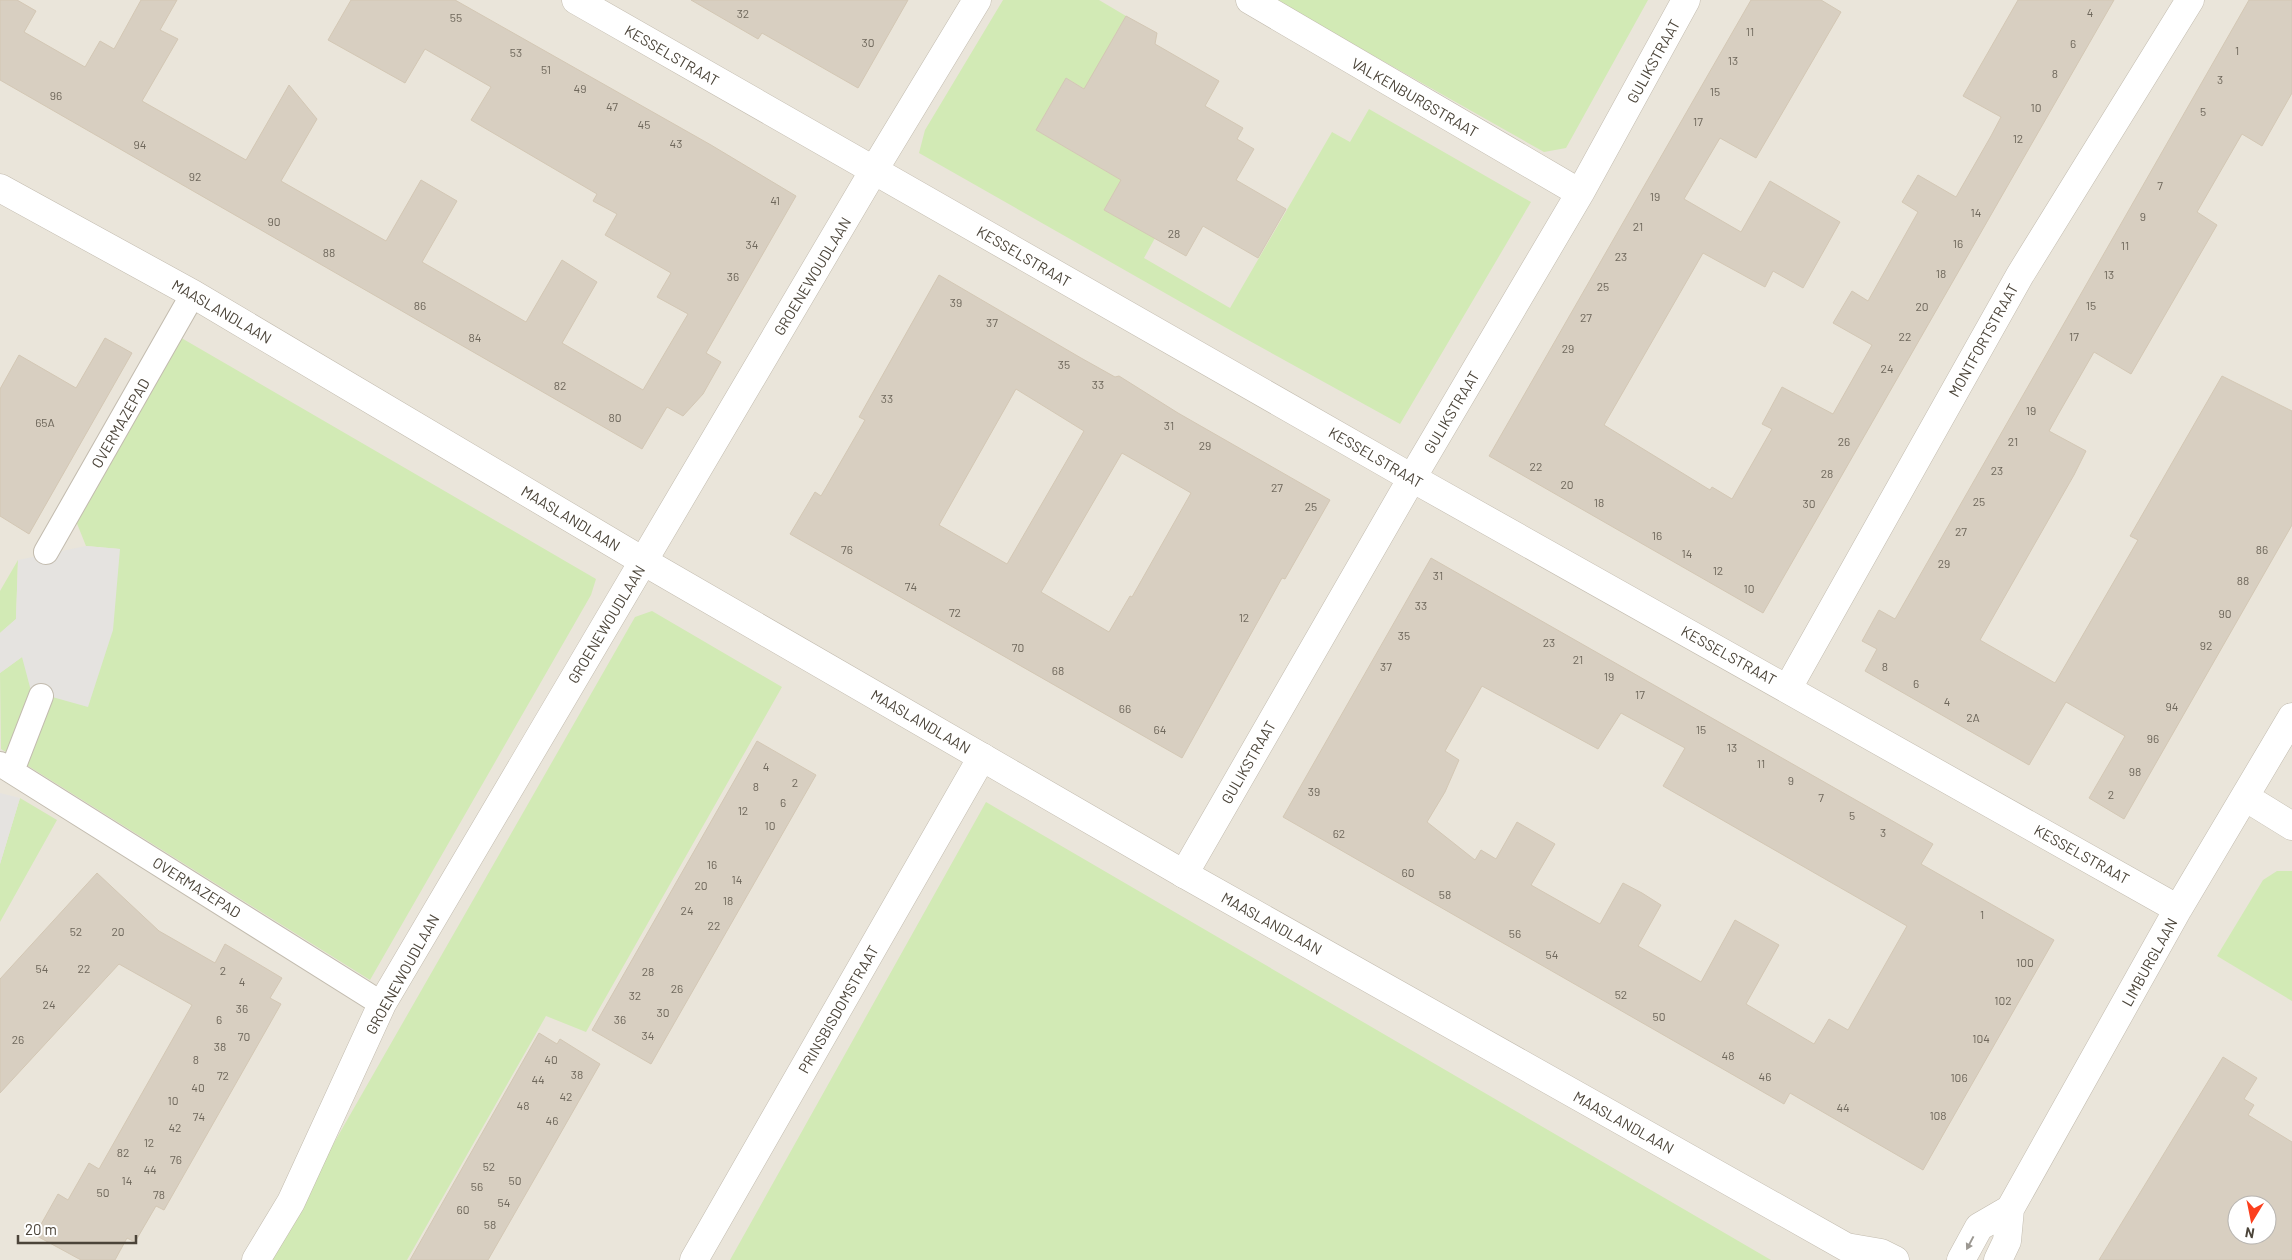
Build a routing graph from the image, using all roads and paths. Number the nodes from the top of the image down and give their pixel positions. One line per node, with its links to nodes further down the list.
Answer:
1 (576, 0): 6 (street, KESSELSTRAAT)
2 (977, 0): 6 (street, GROENEWOUDLAAN)
3 (1250, 0): 8 (street, VALKENBURGSTRAAT)
4 (1686, 0): 8 (street, GULIKSTRAAT)
5 (2190, 0): 13 (street, MONTFORTSTRAAT)
6 (874, 170): 10 (street, KESSELSTRAAT); 12 (street, GROENEWOUDLAAN)
7 (0, 188): 9 (street, MAASLANDLAAN)
8 (1580, 193): 10 (street, GULIKSTRAAT)
9 (193, 294): 11 (street, OVERMAZEPAD); 12 (street, MAASLANDLAAN)
10 (1412, 478): 13 (street, KESSELSTRAAT); 20 (street, GULIKSTRAAT)
11 (46, 552)
12 (643, 561): 16 (street, MAASLANDLAAN); 22 (street, GROENEWOUDLAAN)
13 (1788, 688): 21 (street, KESSELSTRAAT)
14 (41, 696): 17 (street, OVERMAZEPAD)
15 (2292, 717): 18 (street, LIMBURGLAAN)
16 (982, 757): 20 (street, MAASLANDLAAN); 26 (street, PRINSBISDOMSTRAAT)
17 (6, 768): 22 (street, OVERMAZEPAD)
18 (2245, 797): 19 (street); 21 (street, LIMBURGLAAN)
19 (2292, 826)
20 (1184, 874): 24 (street, MAASLANDLAAN)
21 (2178, 909): 23 (street, LIMBURGLAAN)
22 (382, 1004): 25 (street, GROENEWOUDLAAN)
23 (2010, 1209): 28 (street, one-way to 28); 29 (street, LIMBURGLAAN)
24 (1851, 1254): 27 (street, MAASLANDLAAN)
25 (256, 1260)
26 (694, 1260)
27 (1895, 1260)
28 (1961, 1260)
29 (1998, 1260)

